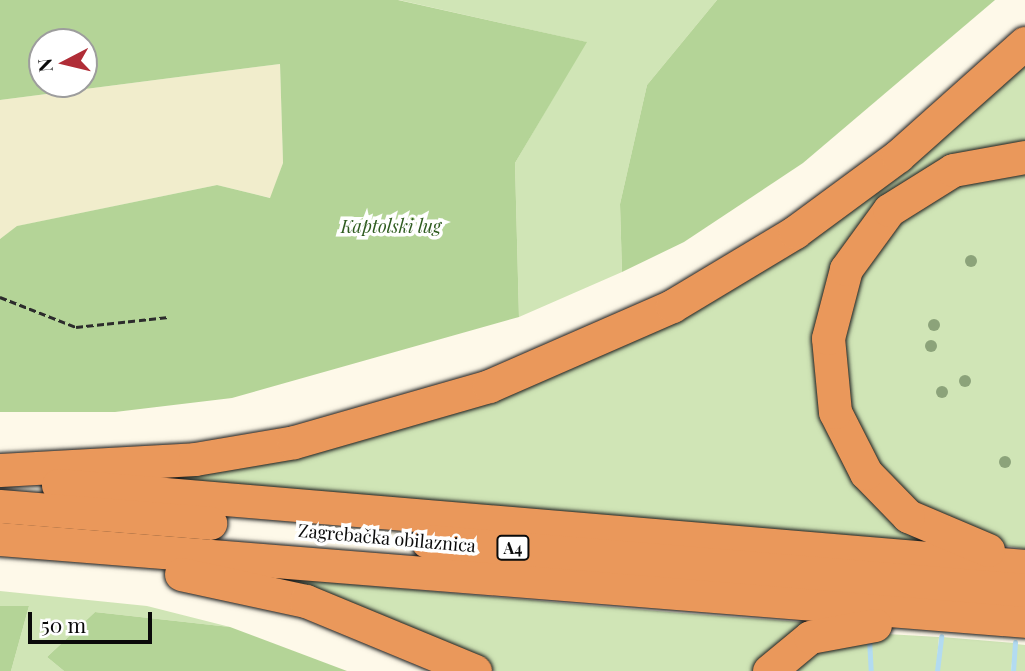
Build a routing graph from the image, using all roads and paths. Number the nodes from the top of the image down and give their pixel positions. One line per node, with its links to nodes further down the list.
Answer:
1 (1025, 43): 5 (highway)
2 (1025, 157): 10 (highway)
3 (0, 297): 4 (path)
4 (168, 317)
5 (0, 470)
6 (0, 480): 11 (highway)
7 (0, 506): 12 (highway, Zagrebačka obilaznica / A4)
8 (0, 539): 13 (highway, Zagrebačka obilaznica / A4)
9 (0, 546): 15 (highway)
10 (1025, 556)
11 (1025, 566)
12 (1025, 590)
13 (952, 615): 14 (highway, Zagrebačka obilaznica / A4); 16 (highway)
14 (1025, 621)
15 (475, 671)
16 (769, 671)

